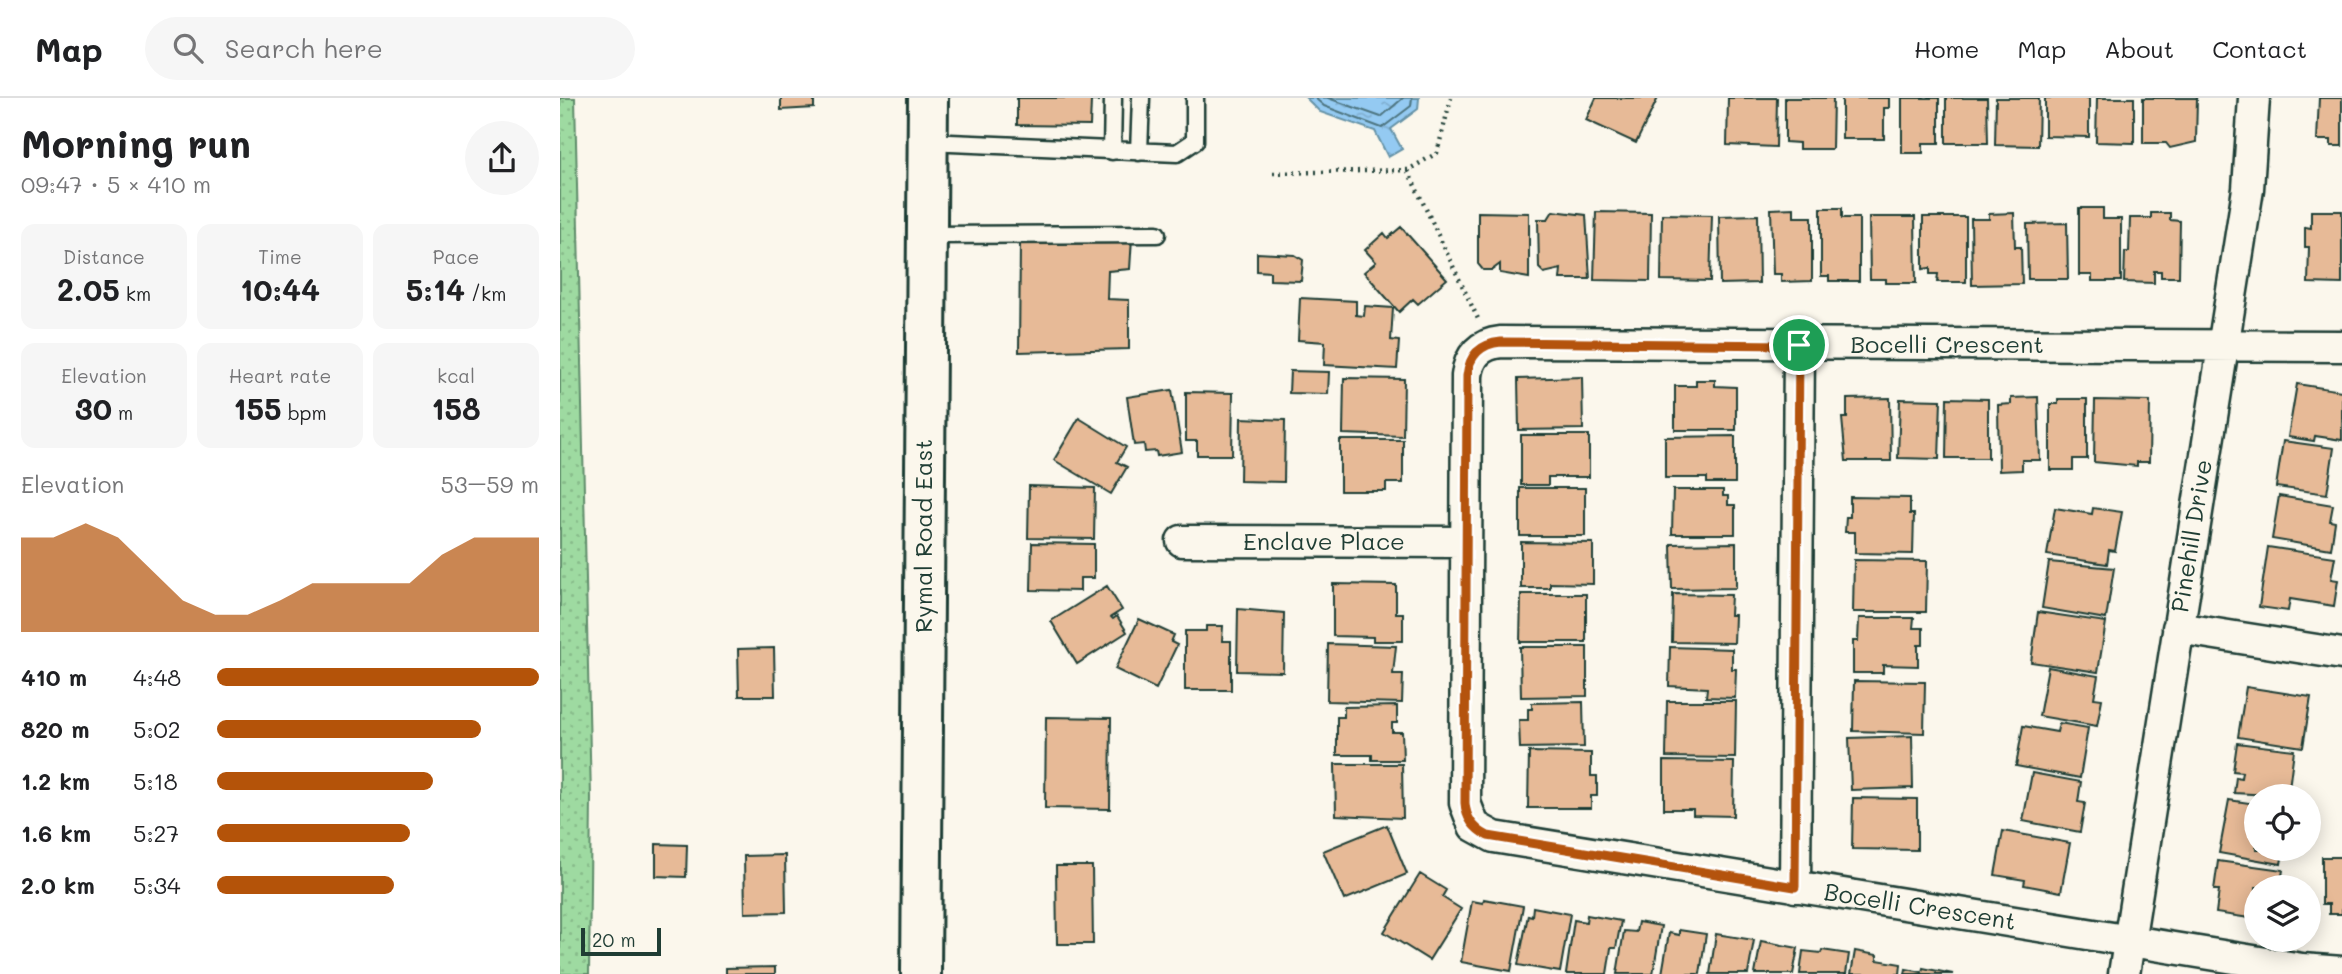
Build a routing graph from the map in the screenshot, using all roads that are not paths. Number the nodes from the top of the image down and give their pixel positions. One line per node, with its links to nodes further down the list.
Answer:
1 (928, 98): 6 (main road, Rymal Road East)
2 (1113, 98): 7 (lane)
3 (1141, 98): 8 (lane)
4 (1195, 98): 8 (lane)
5 (2254, 98): 12 (street, Pinehill Drive)
6 (927, 142): 7 (lane); 10 (main road, Rymal Road East)
7 (1112, 151): 8 (lane)
8 (1139, 152)
9 (1157, 234): 10 (lane)
10 (926, 235): 21 (main road, Rymal Road East)
11 (1799, 345): 12 (street, Bocelli Crescent); 15 (street, Bocelli Crescent); 18 (street)
12 (2222, 346): 13 (street, Bocelli Crescent); 16 (street, Pinehill Drive)
13 (2342, 346)
14 (1182, 541): 15 (street, Enclave Place)
15 (1466, 542): 18 (street, Bocelli Crescent)
16 (2178, 628): 17 (street); 19 (street, Pinehill Drive)
17 (2342, 654)
18 (1795, 887): 19 (street, Bocelli Crescent)
19 (2130, 939): 20 (street, Bocelli Crescent); 22 (street, Pinehill Drive)
20 (2342, 972)
21 (921, 974)
22 (2124, 974)

